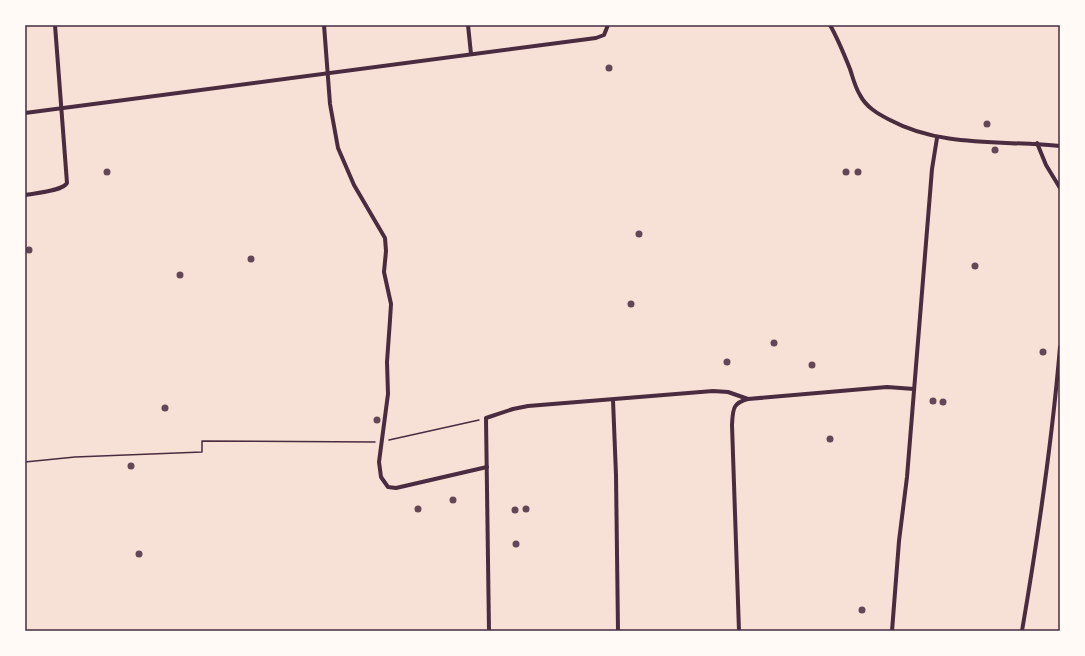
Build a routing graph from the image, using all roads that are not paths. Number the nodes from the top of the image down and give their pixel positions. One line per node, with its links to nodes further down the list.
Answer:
1 (55, 25): 8 (street)
2 (324, 25): 7 (street)
3 (468, 25): 6 (street)
4 (608, 25): 6 (street)
5 (830, 25): 10 (street)
6 (471, 54): 7 (street)
7 (328, 73): 8 (street); 19 (street)
8 (61, 107): 9 (street); 14 (street)
9 (25, 113)
10 (937, 138): 11 (street); 16 (street)
11 (1037, 143): 12 (street); 13 (street)
12 (1060, 146)
13 (1060, 188)
14 (25, 195)
15 (1060, 347): 24 (street)
16 (914, 389): 17 (street); 23 (street)
17 (748, 398): 18 (street); 22 (street)
18 (613, 400): 19 (street); 21 (street)
19 (488, 468): 20 (street)
20 (489, 631)
21 (618, 631)
22 (739, 631)
23 (892, 631)
24 (1022, 631)

